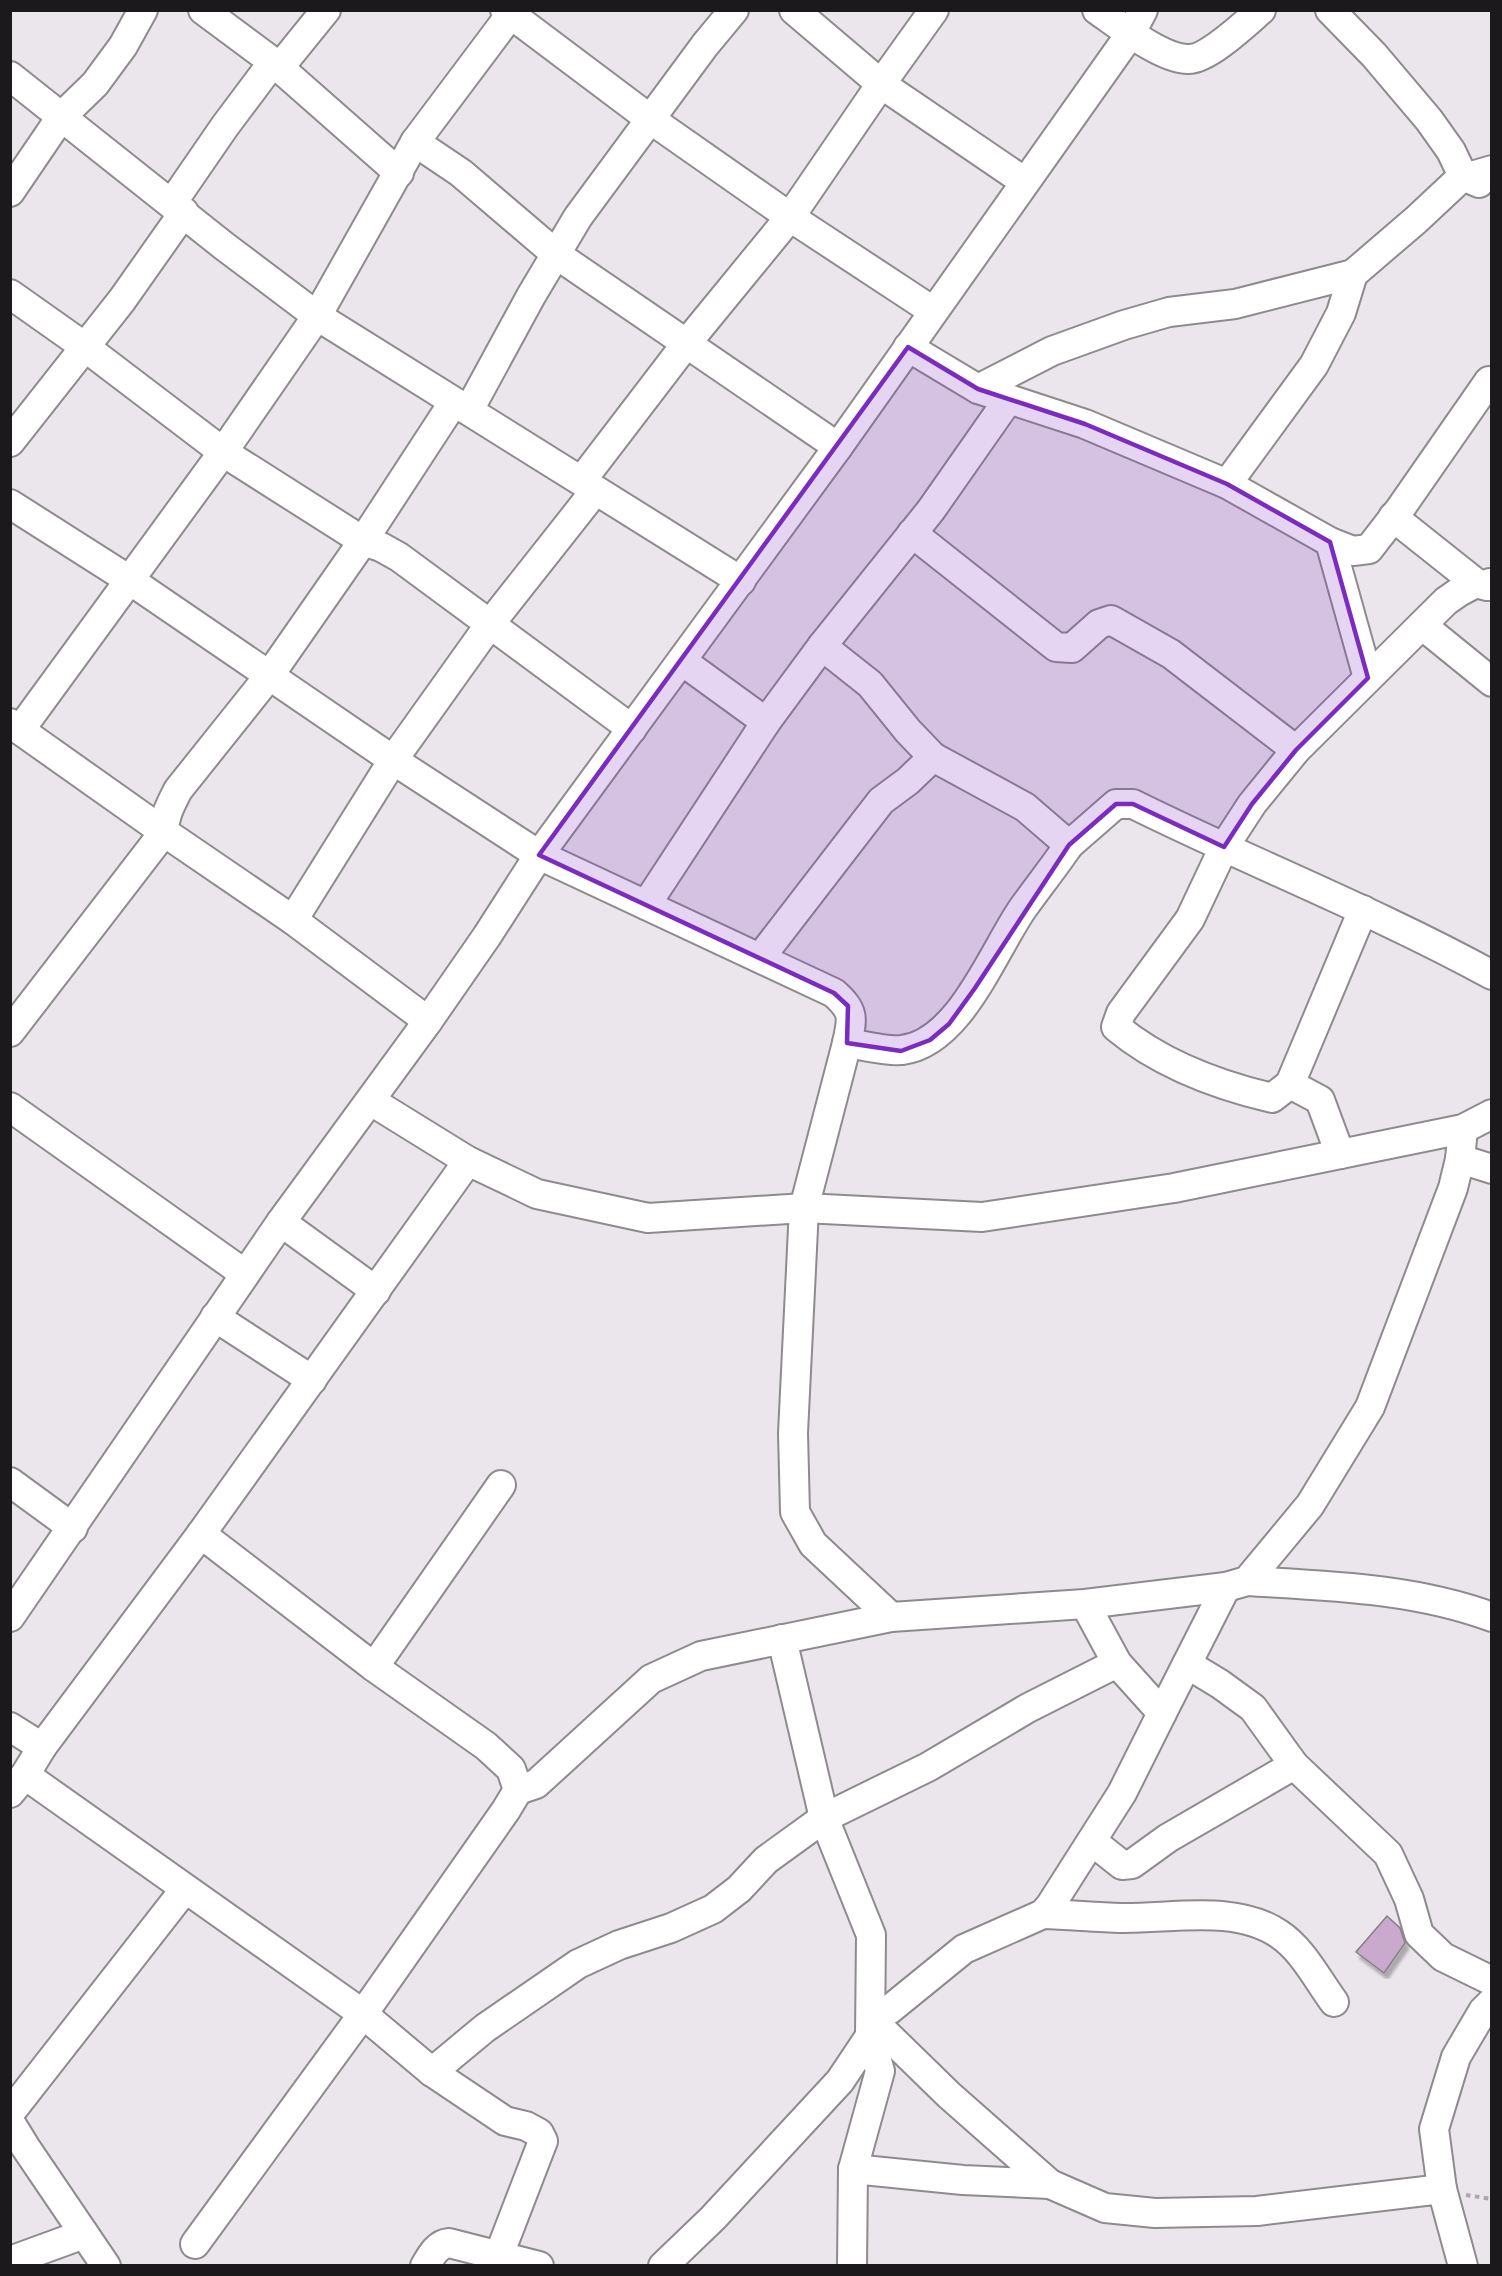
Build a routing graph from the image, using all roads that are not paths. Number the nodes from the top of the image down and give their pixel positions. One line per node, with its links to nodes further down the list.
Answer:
1 (143, 10): 15 (street)
2 (203, 10): 12 (street)
3 (326, 10): 12 (street)
4 (734, 10): 16 (street)
5 (794, 10): 14 (street)
6 (934, 10): 14 (street)
7 (1097, 10): 11 (street)
8 (1261, 10): 11 (street)
9 (1330, 10): 20 (street)
10 (510, 12): 16 (street); 17 (street)
11 (1137, 22): 21 (street)
12 (276, 65): 19 (street); 24 (street)
13 (10, 76): 15 (street)
14 (881, 84): 21 (street); 25 (street)
15 (61, 117): 23 (street); 24 (street)
16 (650, 119): 25 (street); 26 (street)
17 (415, 142): 19 (street); 26 (street)
18 (1491, 170): 20 (street)
19 (399, 173): 30 (street)
20 (1463, 176): 22 (street); 27 (street)
21 (1025, 182): 29 (street)
22 (1491, 189)
23 (10, 192)
24 (178, 208): 30 (street); 32 (street)
25 (790, 217): 29 (street); 31 (street)
26 (557, 255): 31 (street); 37 (street)
27 (1353, 274): 35 (street); 41 (street)
28 (10, 294): 32 (street)
29 (933, 311): 33 (street)
30 (317, 316): 37 (street); 40 (street)
31 (686, 344): 39 (street); 42 (street)
32 (85, 347): 38 (street); 40 (street)
33 (908, 347): 35 (street); 39 (street)
34 (1489, 381): 44 (street)
35 (978, 389): 36 (street)
36 (1008, 400): 41 (street); 45 (street)
37 (461, 406): 42 (street); 46 (street)
38 (10, 442)
39 (838, 447): 49 (street)
40 (223, 452): 46 (street); 48 (street)
41 (1227, 484): 47 (street)
42 (589, 486): 49 (street); 51 (street)
43 (10, 504): 48 (street)
44 (1394, 517): 47 (street); 50 (street)
45 (912, 533): 53 (street); 61 (street)
46 (363, 542): 51 (street); 55 (street)
47 (1330, 542): 56 (street)
48 (131, 581): 55 (street); 59 (street)
49 (741, 581): 54 (street)
50 (1484, 583): 52 (street)
51 (490, 624): 60 (street); 63 (street)
52 (1423, 626): 56 (street); 57 (street)
53 (822, 646): 58 (street); 62 (street)
54 (682, 662): 58 (street); 60 (street)
55 (269, 675): 63 (street); 64 (street)
56 (1368, 678): 61 (street)
57 (1491, 682)
58 (766, 722): 68 (street)
59 (15, 726): 64 (street)
60 (632, 729): 67 (street)
61 (1296, 750): 66 (street)
62 (933, 757): 65 (street); 71 (street)
63 (393, 760): 67 (street); 70 (street)
64 (164, 832): 70 (street); 74 (street)
65 (1069, 845): 66 (street); 75 (street)
66 (1224, 847): 69 (street); 76 (street)
67 (539, 855): 68 (street); 73 (street)
68 (645, 905): 71 (street)
69 (1363, 910): 72 (street); 76 (street)
70 (293, 920): 73 (street)
71 (760, 958): 75 (street)
72 (1491, 975)
73 (429, 1021): 77 (street)
74 (10, 1032)
75 (847, 1043): 85 (street)
76 (1290, 1084): 81 (street)
77 (371, 1101): 83 (street); 86 (street)
78 (10, 1107): 87 (street)
79 (1491, 1113): 80 (street)
80 (1463, 1129): 81 (street); 82 (street)
81 (1340, 1154): 85 (street)
82 (1460, 1159): 84 (street); 95 (street)
83 (468, 1161): 85 (street); 88 (street)
84 (1491, 1169)
85 (804, 1208): 98 (street)
86 (281, 1222): 87 (street); 88 (street)
87 (245, 1274): 89 (street)
88 (376, 1291): 90 (street)
89 (215, 1317): 90 (street); 93 (street)
90 (312, 1380): 94 (street)
91 (10, 1482): 93 (street)
92 (501, 1485): 103 (street)
93 (72, 1528): 97 (street)
94 (201, 1534): 103 (street); 106 (street)
95 (1237, 1584): 96 (street); 99 (street); 102 (street)
96 (1085, 1604): 98 (street); 101 (street)
97 (10, 1617)
98 (891, 1617): 100 (street)
99 (1491, 1617)
100 (782, 1639): 109 (street); 110 (street)
101 (1118, 1664): 104 (street); 110 (street)
102 (1187, 1664): 104 (street); 107 (street)
103 (374, 1666): 109 (street)
104 (1162, 1713): 111 (street)
105 (10, 1727): 106 (street)
106 (42, 1747): 108 (street)
107 (1294, 1764): 111 (street); 114 (street)
108 (18, 1784): 112 (street)
109 (518, 1790): 117 (street)
110 (824, 1818): 118 (street); 119 (street)
111 (1093, 1842): 113 (street)
112 (184, 1889): 117 (street); 120 (street)
113 (1042, 1914): 115 (street); 118 (street)
114 (1491, 1981)
115 (1334, 2002)
116 (1491, 2002): 124 (street)
117 (363, 2014): 119 (street); 126 (street)
118 (870, 2023): 122 (street); 123 (street); 132 (street)
119 (432, 2072): 127 (street)
120 (10, 2113)
121 (10, 2121): 125 (street)
122 (853, 2169): 123 (street); 133 (street)
123 (1050, 2184): 124 (street)
124 (1442, 2189): 134 (street)
125 (84, 2234): 128 (street); 129 (street)
126 (195, 2244)
127 (499, 2255): 130 (street); 131 (street)
128 (10, 2261)
129 (106, 2265)
130 (424, 2265)
131 (539, 2265)
132 (663, 2265)
133 (852, 2265)
134 (1463, 2265)

